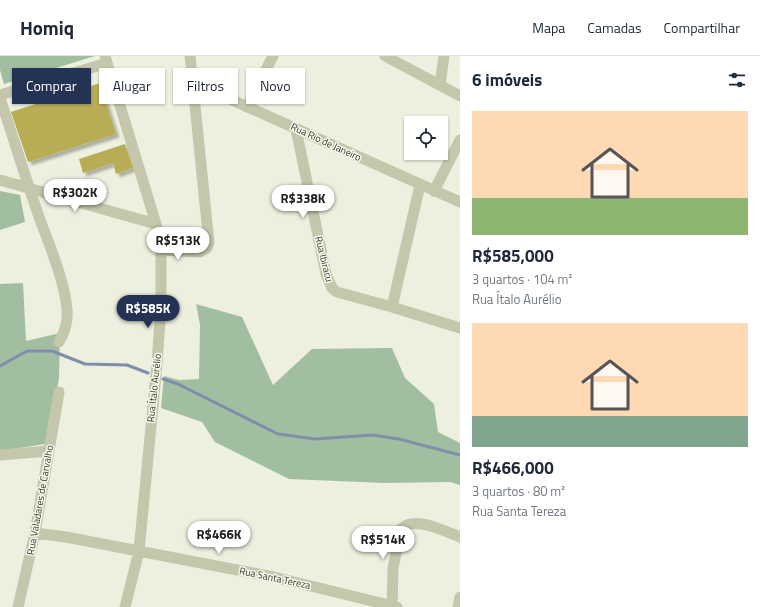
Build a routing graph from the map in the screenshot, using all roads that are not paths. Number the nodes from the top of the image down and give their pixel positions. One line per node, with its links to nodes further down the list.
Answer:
1 (190, 56): 6 (street)
2 (273, 56): 12 (street)
3 (385, 56): 7 (street)
4 (444, 56): 7 (street)
5 (106, 60): 9 (street); 20 (street, Rua Ítalo Aurélio)
6 (191, 68)
7 (440, 85): 8 (street)
8 (460, 96)
9 (0, 97): 17 (street)
10 (238, 102): 12 (street, Rua Rio de Janeiro)
11 (194, 104): 21 (street)
12 (248, 106): 13 (street, Rua Rio de Janeiro)
13 (296, 129): 16 (street, Rua Rio de Janeiro); 22 (street, Rua Ibiracu)
14 (460, 140): 18 (street)
15 (0, 180): 17 (street)
16 (420, 185): 18 (street, Rua Rio de Janeiro); 22 (street)
17 (30, 189): 20 (street); 24 (street)
18 (434, 191): 19 (street, Rua Rio de Janeiro)
19 (460, 202)
20 (156, 224): 21 (street, Rua Ítalo Aurélio)
21 (160, 250): 30 (street, Rua Ítalo Aurélio)
22 (392, 307): 23 (street)
23 (460, 328)
24 (59, 342)
25 (59, 392): 26 (street, Rua Valadares de Carvalho)
26 (49, 450): 27 (street); 28 (street, Rua Valadares de Carvalho)
27 (0, 455)
28 (35, 533): 30 (street, Rua Santa Tereza); 32 (street, Rua Valadares de Carvalho)
29 (460, 537): 34 (street)
30 (138, 551): 33 (street, Rua Ítalo Aurélio); 34 (street, Rua Santa Tereza)
31 (460, 597): 35 (street)
32 (18, 607)
33 (125, 607)
34 (394, 607)
35 (458, 607)

